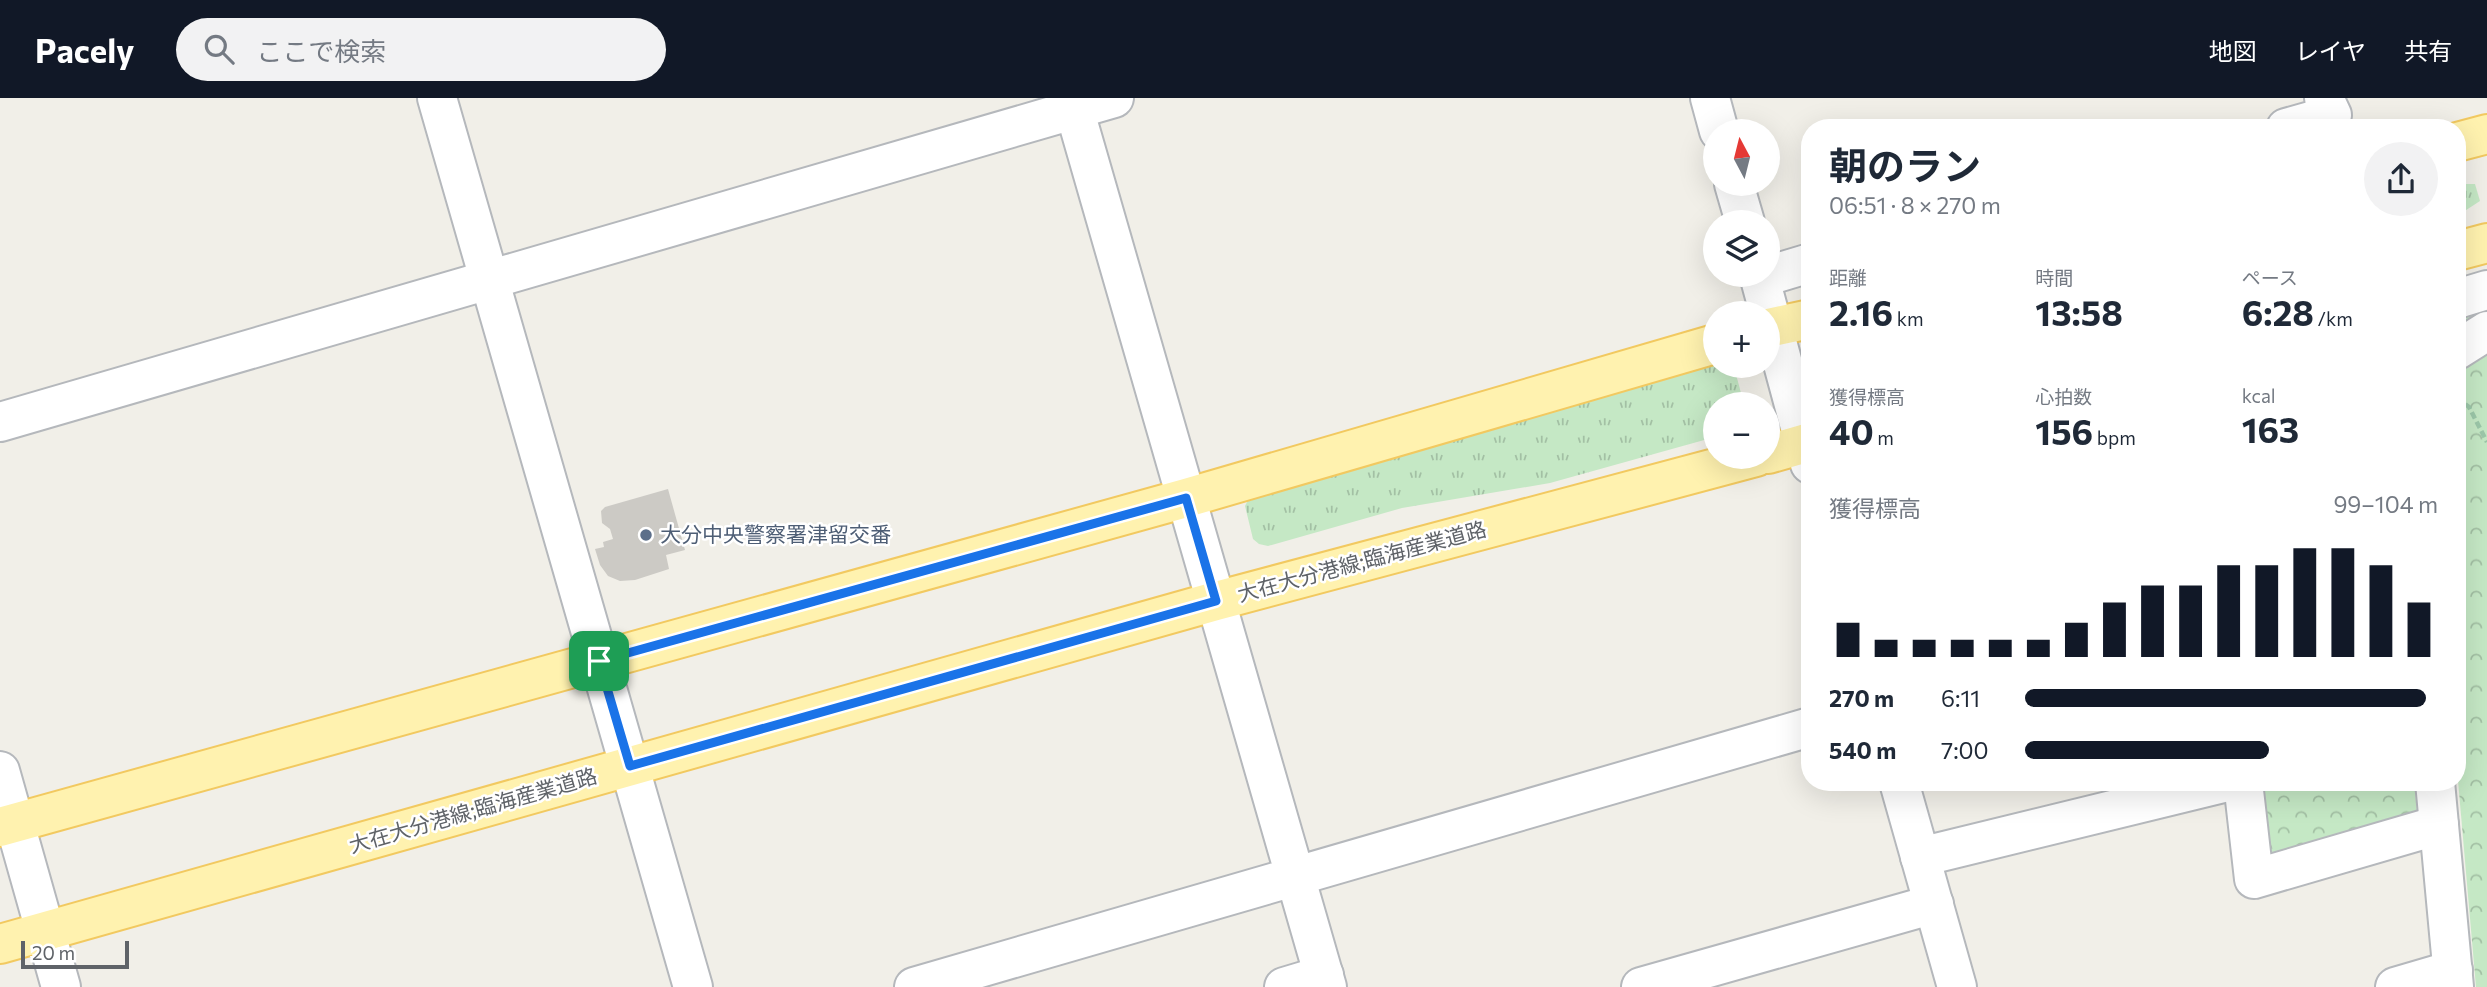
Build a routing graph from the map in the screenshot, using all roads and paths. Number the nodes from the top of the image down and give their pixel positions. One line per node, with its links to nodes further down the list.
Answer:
1 (437, 98): 12 (street)
2 (1114, 98): 5 (street)
3 (1710, 98): 6 (street)
4 (2324, 98): 7 (street)
5 (1073, 104): 12 (street); 27 (street)
6 (1716, 119)
7 (2316, 119)
8 (2487, 243): 9 (main road)
9 (2466, 249)
10 (1801, 265): 11 (street)
11 (1780, 271)
12 (490, 279): 22 (street); 29 (street)
13 (1765, 287): 16 (street)
14 (2487, 290): 15 (street)
15 (2466, 296)
16 (1783, 325): 21 (street)
17 (2487, 331): 18 (street)
18 (2466, 344)
19 (1703, 347): 27 (main road)
20 (2466, 405): 23 (path)
21 (1801, 415)
22 (0, 422)
23 (2487, 442)
24 (1801, 451): 25 (main road)
25 (1780, 453)
26 (1711, 469): 28 (main road, 大在大分港線;臨海産業道路)
27 (1186, 498): 28 (street); 29 (main road)
28 (1216, 601): 31 (main road, 大在大分港線;臨海産業道路); 40 (street)
29 (599, 661): 31 (street); 37 (main road)
30 (1801, 730): 40 (street)
31 (630, 766): 42 (main road, 大在大分港線;臨海産業道路); 47 (street)
32 (0, 771): 37 (street)
33 (1902, 791): 39 (street)
34 (2190, 791): 39 (street)
35 (2244, 791): 38 (street)
36 (2436, 791): 38 (street)
37 (7, 825): 42 (street)
38 (2439, 825): 44 (street)
39 (1920, 856): 41 (street)
40 (1296, 876): 45 (street); 48 (street)
41 (1934, 904): 50 (street); 51 (street)
42 (45, 931): 43 (main road, 大在大分港線;臨海産業道路); 46 (street)
43 (0, 944)
44 (2454, 979): 52 (street)
45 (1326, 981): 49 (street)
46 (61, 987)
47 (693, 987)
48 (914, 987)
49 (1283, 987)
50 (1642, 987)
51 (1957, 987)
52 (2395, 987)

